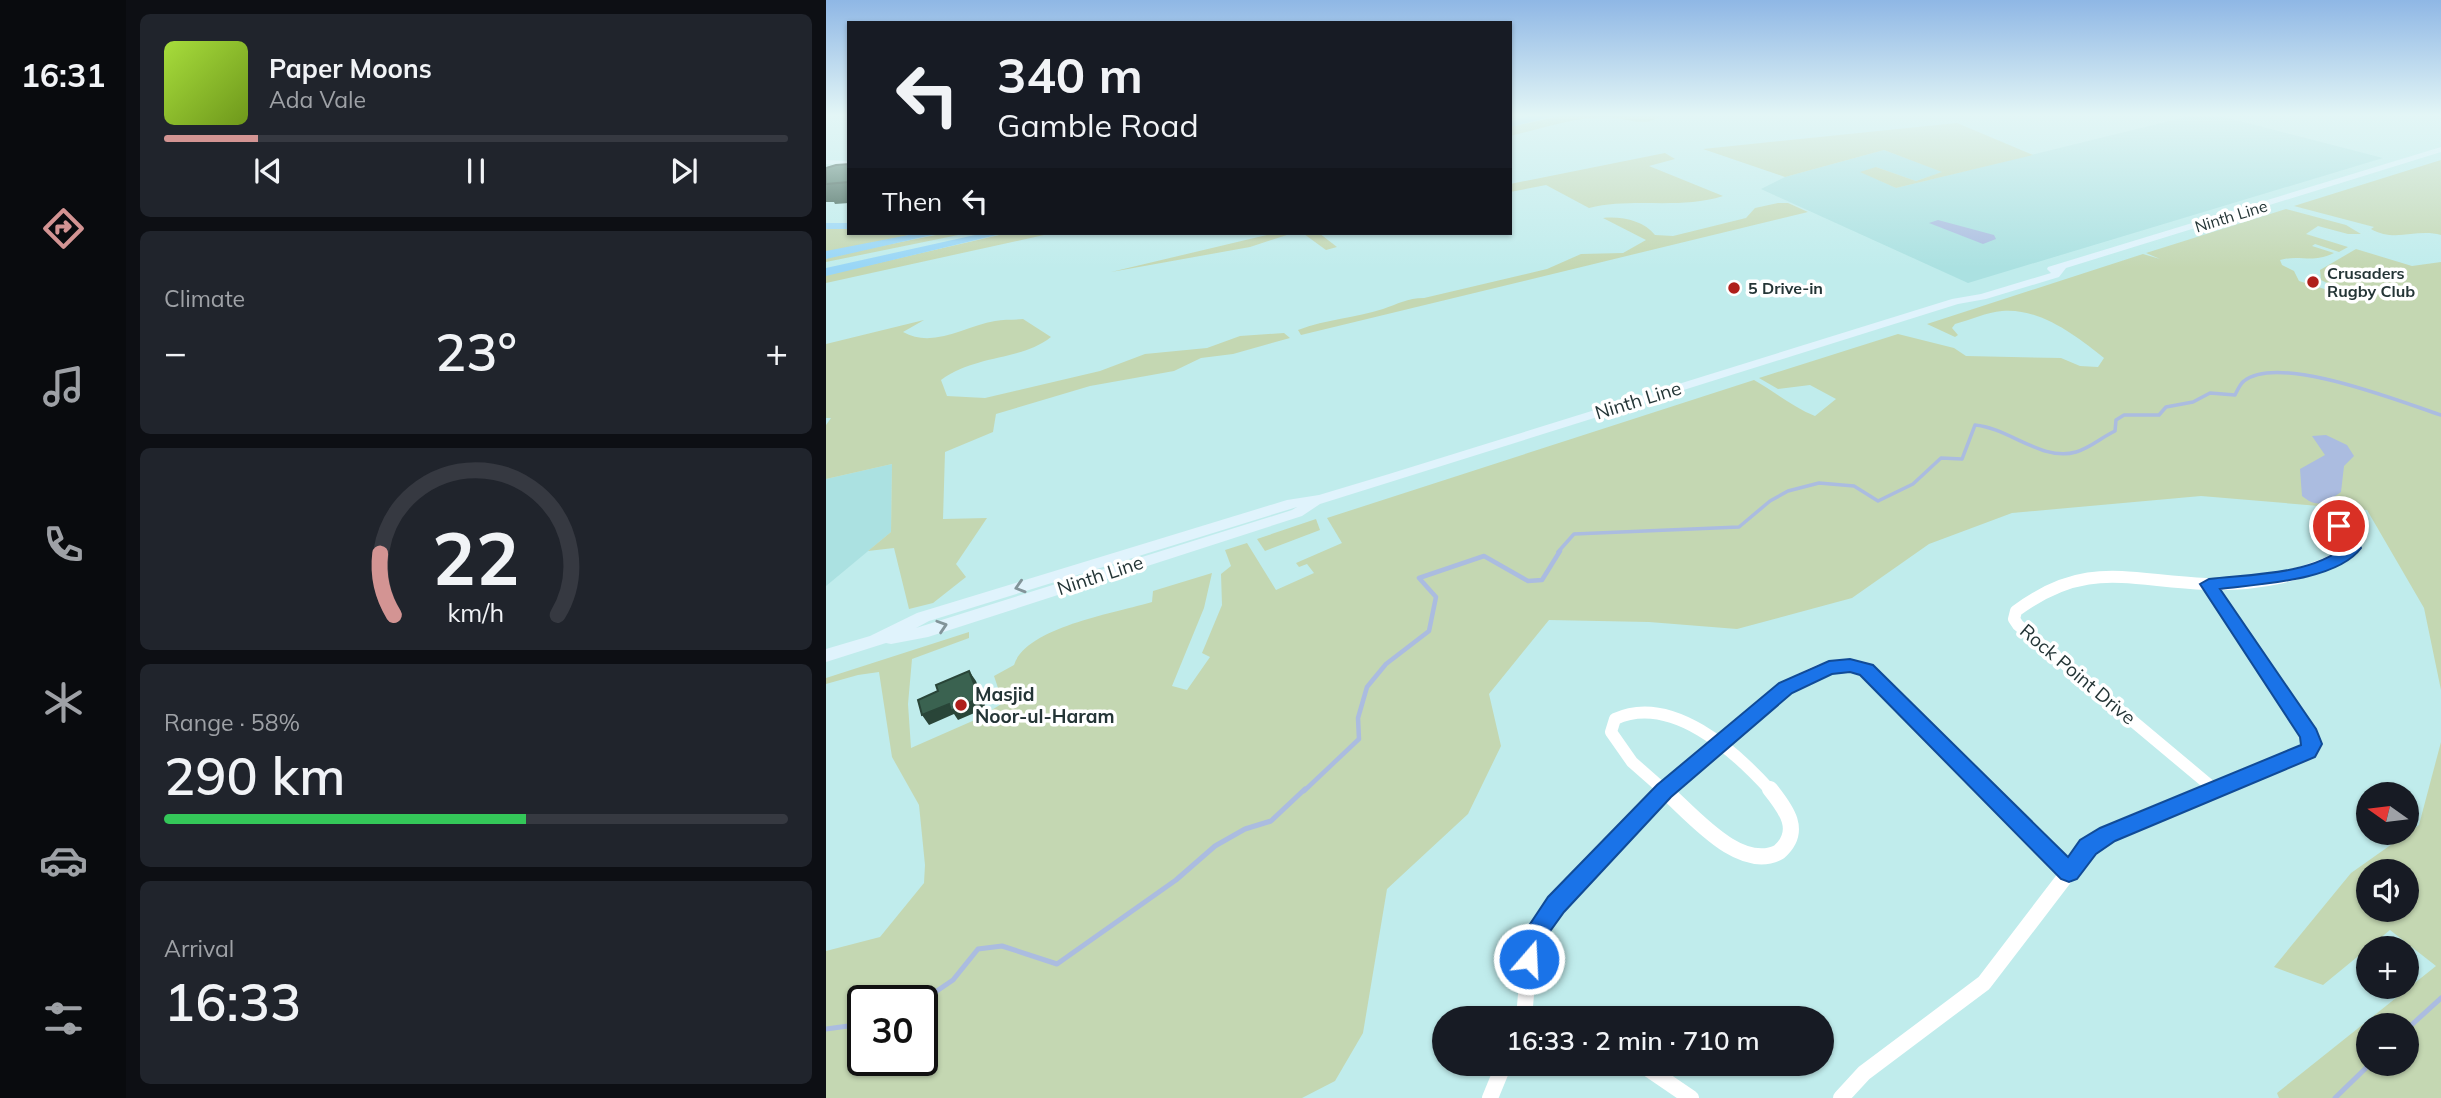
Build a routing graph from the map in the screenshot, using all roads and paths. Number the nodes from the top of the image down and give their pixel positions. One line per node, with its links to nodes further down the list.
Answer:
1 (2389, 165): 12 (main road, Ninth Line)
2 (826, 226): 3 (highway)
3 (847, 226)
4 (924, 235): 7 (highway)
5 (969, 235): 8 (highway)
6 (990, 235): 9 (highway)
7 (826, 255)
8 (826, 264)
9 (826, 272)
10 (2339, 526): 11 (street, Rock Point Drive)
11 (2209, 584): 14 (street); 14 (street, Rock Point Drive)
12 (826, 656)
13 (1718, 744): 15 (street); 15 (street); 15 (street); 16 (street)
14 (2214, 789): 16 (street)
15 (1664, 791): 17 (street)
16 (2069, 872): 22 (street)
17 (1526, 1006)
18 (1499, 1076): 20 (street)
19 (1658, 1076): 21 (street)
20 (1490, 1098)
21 (1691, 1098)
22 (1841, 1098)

